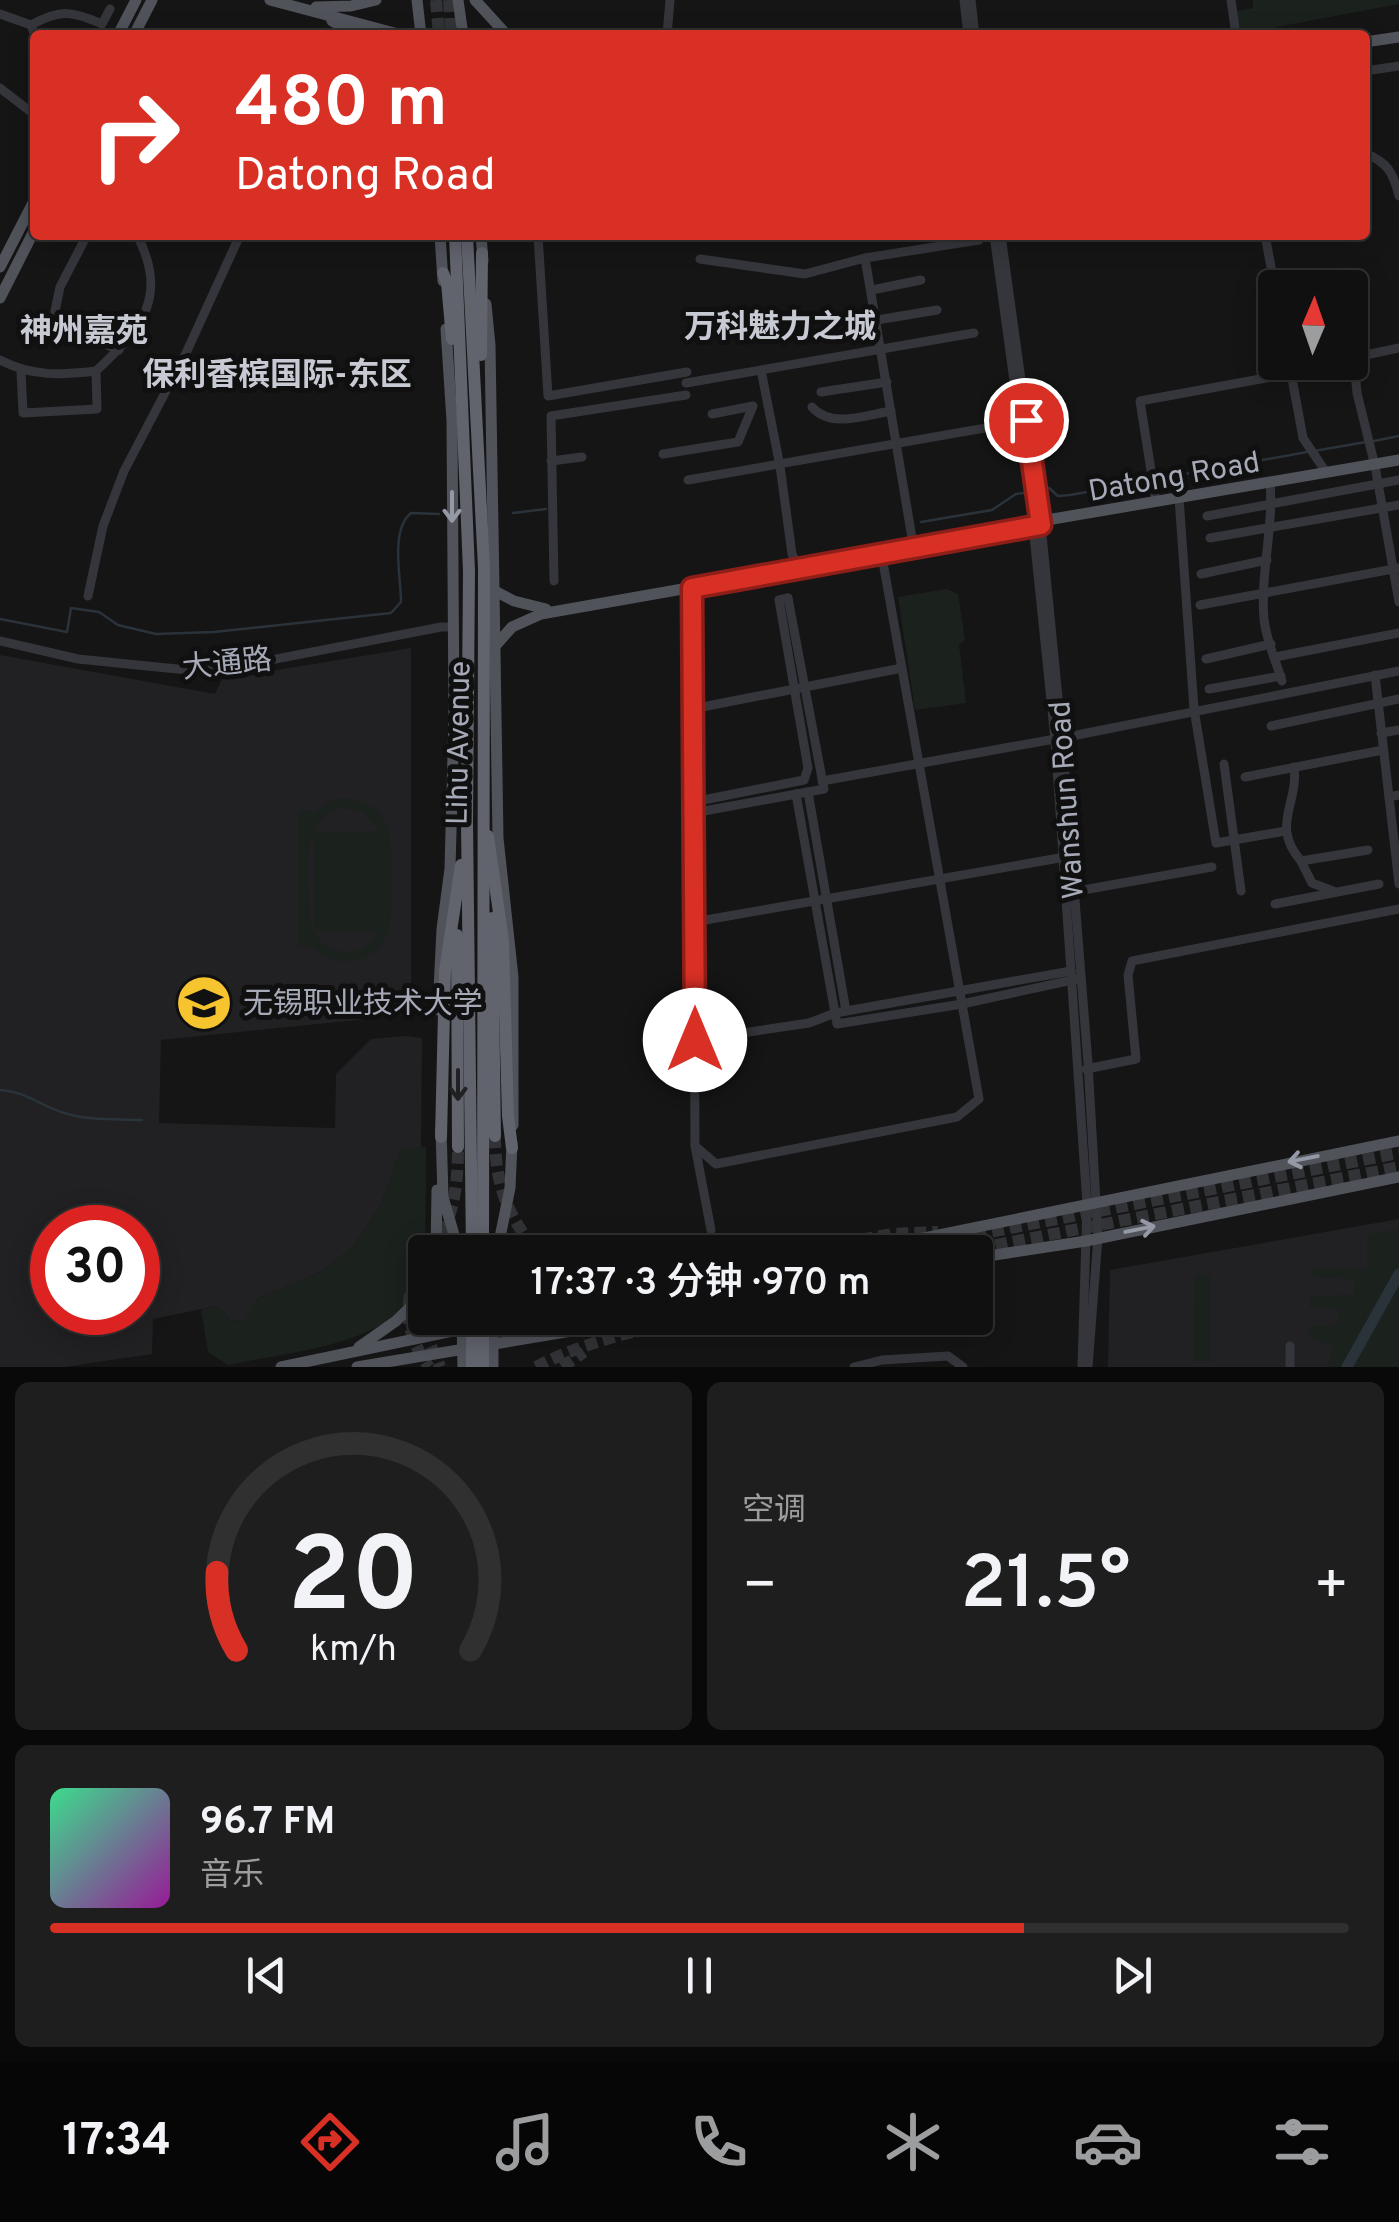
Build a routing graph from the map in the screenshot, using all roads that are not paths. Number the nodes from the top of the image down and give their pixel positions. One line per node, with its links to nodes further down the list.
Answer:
1 (136, 0): 17 (main road)
2 (152, 0): 18 (main road)
3 (270, 0): 12 (main road)
4 (282, 0): 12 (main road)
5 (376, 0): 12 (main road)
6 (417, 0): 22 (main road)
7 (458, 0): 23 (main road)
8 (474, 0): 24 (main road)
9 (669, 0): 25 (street)
10 (967, 0): 26 (street)
11 (1230, 0): 27 (street)
12 (306, 7): 19 (main road); 20 (main road); 21 (main road)
13 (110, 9): 15 (street)
14 (0, 14): 15 (street)
15 (30, 25): 16 (street)
16 (32, 30)
17 (121, 30)
18 (137, 30)
19 (349, 30)
20 (385, 30)
21 (392, 30)
22 (420, 30)
23 (461, 30)
24 (501, 30)
25 (666, 30)
26 (971, 30)
27 (1233, 30)
28 (1399, 35): 29 (main road)
29 (1370, 39)
30 (1399, 66): 31 (street)
31 (1370, 70)
32 (0, 88): 33 (street)
33 (30, 111)
34 (1370, 155): 35 (street)
35 (1399, 196)
36 (30, 207): 49 (main road)
37 (30, 238): 58 (main road)
38 (84, 240): 63 (street)
39 (140, 240): 63 (street)
40 (238, 240): 115 (street)
41 (440, 240): 55 (main road)
42 (455, 240): 77 (highway, Lihu Avenue)
43 (467, 240): 74 (highway, Lihu Avenue)
44 (481, 240): 50 (main road)
45 (538, 240): 67 (street)
46 (979, 240): 51 (street)
47 (999, 240): 81 (street, Wanshun Road)
48 (1266, 240): 54 (street)
49 (5, 246): 53 (main road)
50 (482, 252): 74 (highway); 113 (main road)
51 (865, 258): 52 (street); 57 (street)
52 (700, 259)
53 (0, 267)
54 (1272, 270)
55 (442, 273): 77 (highway); 118 (main road, one-way to 118)
56 (921, 280): 57 (street)
57 (872, 290): 60 (street)
58 (0, 298)
59 (937, 310): 60 (street)
60 (877, 320): 64 (street)
61 (974, 333): 64 (street)
62 (1399, 348): 65 (street)
63 (119, 350): 69 (street)
64 (882, 350): 67 (street); 73 (street)
65 (1368, 355)
66 (0, 360): 68 (street)
67 (761, 370): 88 (street)
68 (20, 371): 69 (street); 69 (street)
69 (96, 371)
70 (1259, 380): 94 (street)
71 (1292, 380): 89 (street)
72 (1356, 380): 87 (street)
73 (887, 382): 75 (street); 79 (street)
74 (474, 386): 148 (highway, Lihu Avenue)
75 (821, 392)
76 (686, 395): 86 (street)
77 (462, 407): 151 (highway, Lihu Avenue)
78 (812, 407): 79 (street)
79 (891, 411): 82 (street)
80 (712, 414): 83 (street)
81 (1023, 421): 82 (street); 100 (street, Wanshun Road)
82 (896, 443): 88 (street); 105 (street)
83 (663, 454)
84 (582, 457): 86 (street)
85 (1399, 461): 87 (main road, Datong Road)
86 (552, 462): 111 (street)
87 (1375, 465): 89 (main road, Datong Road); 92 (main road, Datong Road); 93 (street)
88 (780, 466): 90 (street); 108 (street)
89 (1326, 472): 92 (main road, Datong Road)
90 (688, 480)
91 (1399, 480): 93 (street)
92 (1270, 483): 95 (main road, Datong Road); 96 (street)
93 (1378, 484): 96 (street); 98 (street)
94 (1155, 496): 95 (main road, Datong Road); 100 (main road, Datong Road)
95 (1180, 499): 100 (main road, Datong Road); 133 (street)
96 (1272, 503): 99 (street); 101 (street)
97 (1399, 504): 98 (street)
98 (1382, 508): 101 (street); 103 (street)
99 (1207, 516)
100 (1037, 524): 105 (main road, Datong Road); 106 (main road, Datong Road); 137 (street, Wanshun Road)
101 (1270, 527): 104 (street); 107 (street)
102 (1399, 533): 103 (street)
103 (1386, 536): 109 (street)
104 (1210, 538)
105 (913, 544): 106 (main road, Datong Road)
106 (881, 552): 108 (main road, Datong Road); 112 (main road, Datong Road); 125 (street)
107 (1266, 560): 110 (street); 114 (street)
108 (798, 565): 112 (main road, Datong Road)
109 (1396, 568): 114 (street); 116 (street)
110 (1201, 574)
111 (554, 581)
112 (692, 586): 113 (main road, Datong Road); 121 (main road, Datong Road); 132 (street)
113 (495, 591): 121 (main road)
114 (1264, 595): 117 (street); 122 (street)
115 (88, 596)
116 (1399, 602)
117 (1200, 605)
118 (454, 628): 120 (street, 大通路); 183 (main road)
119 (1399, 633): 123 (street)
120 (0, 641)
121 (496, 644): 186 (main road)
122 (1271, 644): 123 (street); 124 (street)
123 (1275, 657): 128 (street)
124 (1206, 659)
125 (902, 668): 129 (street); 140 (street)
126 (1399, 671): 127 (street)
127 (1375, 675): 131 (street); 133 (street)
128 (1209, 689)
129 (800, 690): 129 (street); 132 (street); 145 (street); 150 (street)
130 (1399, 699): 131 (street)
131 (1378, 704): 134 (street); 136 (street)
132 (692, 709): 150 (street)
133 (1194, 709): 137 (street); 153 (street)
134 (1271, 726)
135 (1399, 730): 136 (street)
136 (1381, 733): 138 (street)
137 (1059, 739): 140 (street); 156 (street, Wanshun Road)
138 (1383, 750): 142 (street); 143 (street)
139 (1224, 764): 153 (street)
140 (919, 765): 145 (street); 159 (street)
141 (1399, 765): 143 (street)
142 (1294, 767): 144 (street); 152 (street)
143 (1385, 768): 149 (street)
144 (1244, 777)
145 (822, 781): 146 (street)
146 (808, 792): 147 (street); 167 (street)
147 (796, 794): 150 (street); 168 (street)
148 (484, 795): 155 (highway); 180 (highway, Lihu Avenue)
149 (1394, 796): 163 (street)
150 (693, 807): 172 (street)
151 (467, 822): 160 (highway); 180 (highway, Lihu Avenue)
152 (1286, 831): 153 (street); 157 (street)
153 (1235, 841): 165 (street)
154 (1368, 850): 157 (street)
155 (490, 854): 181 (highway); 186 (highway)
156 (1067, 857): 159 (street); 164 (street, Wanshun Road); 173 (street, Wanshun Road)
157 (1301, 861): 161 (street)
158 (1212, 867): 164 (street)
159 (940, 878): 167 (street); 174 (street)
160 (459, 882): 183 (highway); 185 (highway, one-way to 185)
161 (1312, 883): 166 (street); 169 (street)
162 (1379, 884): 166 (street)
163 (1399, 884)
164 (1072, 892): 173 (street, Wanshun Road)
165 (1241, 892)
166 (1335, 892): 169 (street)
167 (828, 898): 168 (street); 176 (street)
168 (815, 900): 172 (street); 177 (street)
169 (1301, 900): 170 (street)
170 (1275, 904)
171 (1399, 909): 179 (street)
172 (694, 922): 178 (street)
173 (1074, 977): 174 (street); 175 (street); 179 (street, Wanshun Road)
174 (960, 992): 175 (street); 176 (street)
175 (962, 1004): 177 (street); 184 (street)
176 (846, 1011): 177 (street)
177 (834, 1013): 178 (street)
178 (695, 1040): 184 (street)
179 (1083, 1069): 188 (street, Wanshun Road)
180 (477, 1091): 192 (highway, Lihu Avenue); 193 (highway, Lihu Avenue)
181 (495, 1136)
182 (1399, 1141): 188 (main road, one-way to 188)
183 (441, 1144): 190 (main road); 191 (main road)
184 (696, 1146): 189 (street)
185 (458, 1147)
186 (512, 1148): 194 (main road)
187 (1399, 1177): 196 (main road, one-way to 187)
188 (1092, 1203): 195 (main road); 196 (street, Wanshun Road)
189 (711, 1230)
190 (436, 1235)
191 (453, 1235)
192 (473, 1235)
193 (483, 1235)
194 (500, 1235)
195 (937, 1235)
196 (1092, 1239): 197 (main road); 217 (street, Wanshun Road)
197 (993, 1255)
198 (408, 1310): 208 (main road)
199 (418, 1335): 208 (main road)
200 (462, 1335): 207 (main road)
201 (472, 1335): 212 (highway)
202 (488, 1335): 213 (highway)
203 (492, 1335): 205 (main road)
204 (547, 1335): 205 (main road)
205 (493, 1344): 207 (main road); 214 (main road)
206 (1290, 1346): 218 (street)
207 (462, 1348): 210 (main road); 211 (main road)
208 (354, 1351): 209 (main road)
209 (281, 1367)
210 (357, 1367)
211 (463, 1367)
212 (472, 1367)
213 (484, 1367)
214 (493, 1367)
215 (854, 1367): 216 (street)
216 (963, 1367)
217 (1085, 1367)
218 (1290, 1367)

